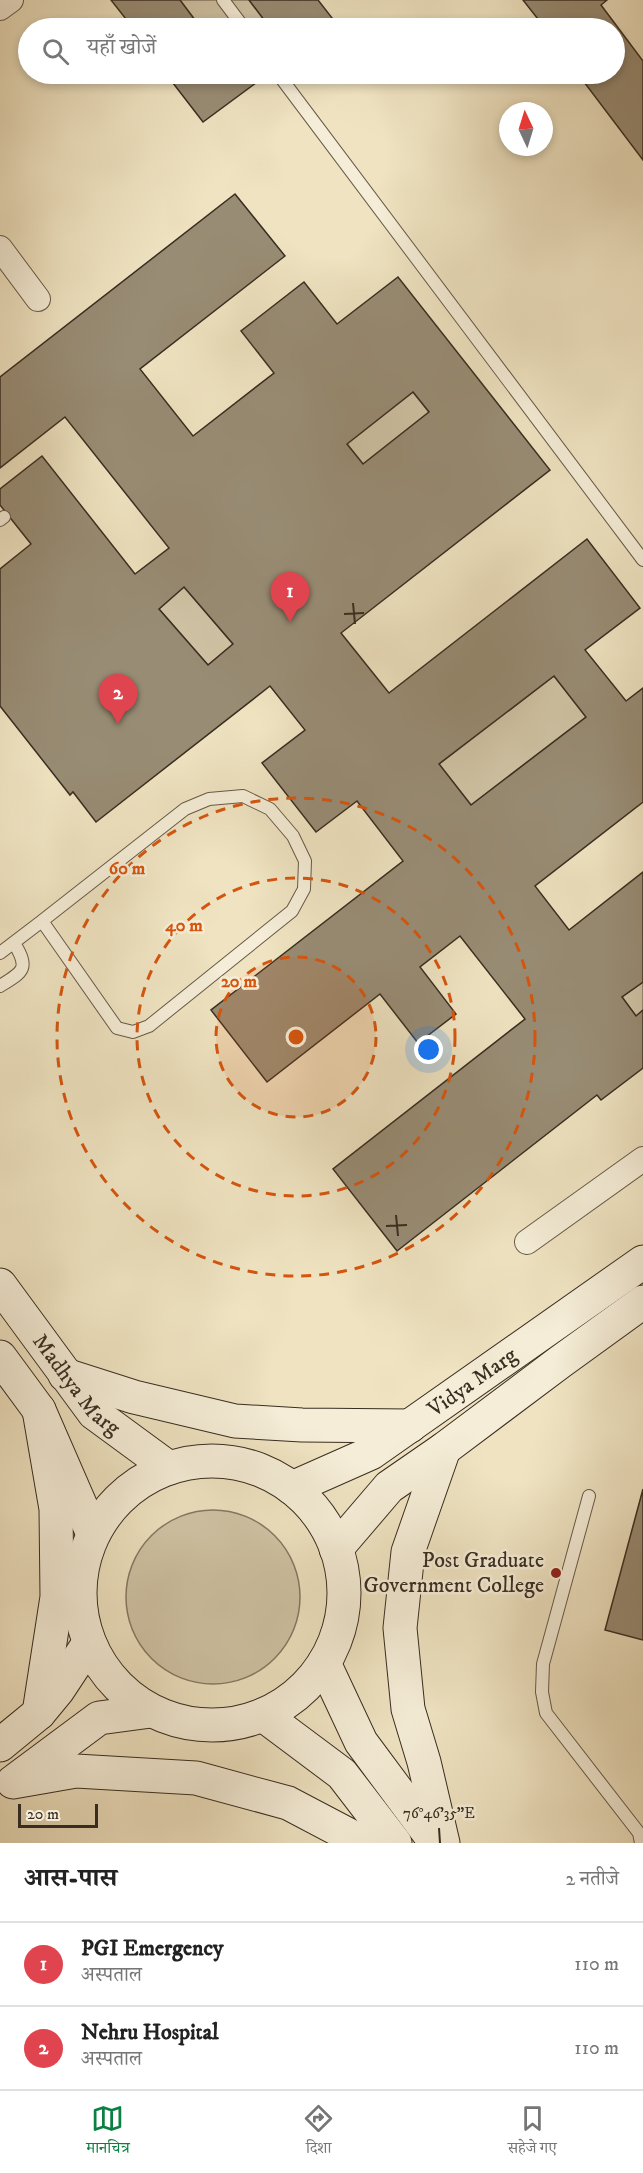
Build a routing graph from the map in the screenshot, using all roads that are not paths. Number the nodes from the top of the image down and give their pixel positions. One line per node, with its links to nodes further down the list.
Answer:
1 (11, 0): 3 (street)
2 (223, 0): 4 (lane)
3 (0, 8)
4 (236, 18)
5 (286, 84): 8 (lane)
6 (0, 248): 7 (street)
7 (38, 299)
8 (643, 560)
9 (42, 921): 9 (lane); 10 (lane)
10 (14, 943): 11 (lane); 12 (lane)
11 (0, 953)
12 (0, 986)
13 (643, 1159): 14 (street)
14 (527, 1242)
15 (643, 1262): 21 (main road, Vidya Marg)
16 (0, 1285): 19 (main road, Madhya Marg)
17 (643, 1302): 22 (main road, Vidya Marg)
18 (0, 1357): 20 (main road, Madhya Marg)
19 (65, 1375): 21 (main road); 23 (main road, Madhya Marg)
20 (39, 1410): 26 (main road, Madhya Marg); 31 (main road)
21 (410, 1426): 24 (main road, Vidya Marg)
22 (444, 1449): 27 (main road, Vidya Marg); 38 (main road)
23 (170, 1468): 24 (main road); 26 (main road)
24 (292, 1488): 27 (main road)
25 (589, 1496): 39 (lane)
26 (93, 1534): 28 (main road)
27 (336, 1549): 29 (main road)
28 (89, 1643): 30 (main road); 31 (main road)
29 (324, 1663): 32 (main road); 37 (main road)
30 (151, 1711): 32 (main road); 34 (main road)
31 (39, 1713): 33 (main road)
32 (263, 1715): 36 (main road)
33 (0, 1745)
34 (7, 1787): 35 (main road)
35 (364, 1843)
36 (395, 1843)
37 (436, 1843)
38 (443, 1843)
39 (641, 1843)

